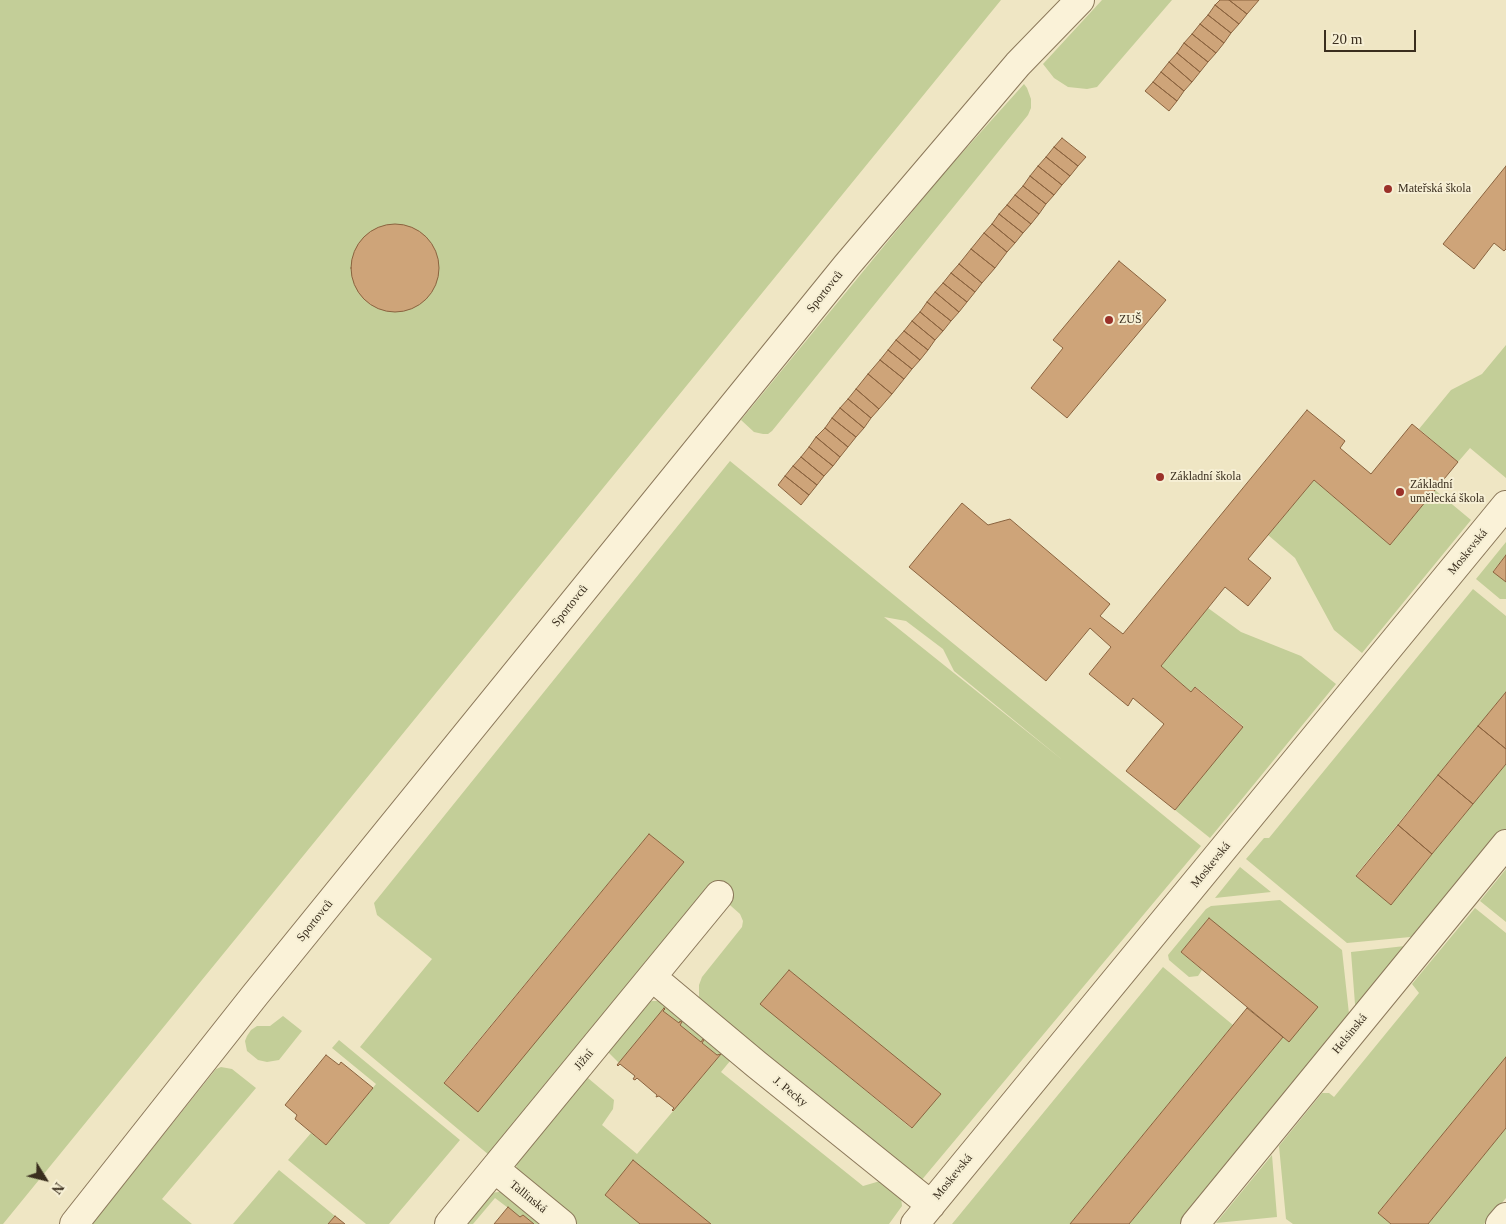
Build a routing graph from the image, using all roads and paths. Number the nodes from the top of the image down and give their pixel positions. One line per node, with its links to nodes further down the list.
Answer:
1 (1080, 0): 9 (street, Sportovců)
2 (1506, 505): 7 (street, Moskevská)
3 (1506, 844): 12 (street, Helsinská)
4 (719, 895): 5 (street, Jižní)
5 (652, 977): 6 (street, Jižní); 7 (street, J. Pecky)
6 (495, 1169): 10 (street, Jižní); 11 (street, Tallinská)
7 (923, 1214)
8 (1506, 1217): 13 (street)
9 (74, 1224)
10 (449, 1224)
11 (562, 1224)
12 (1195, 1224)
13 (1500, 1224)

